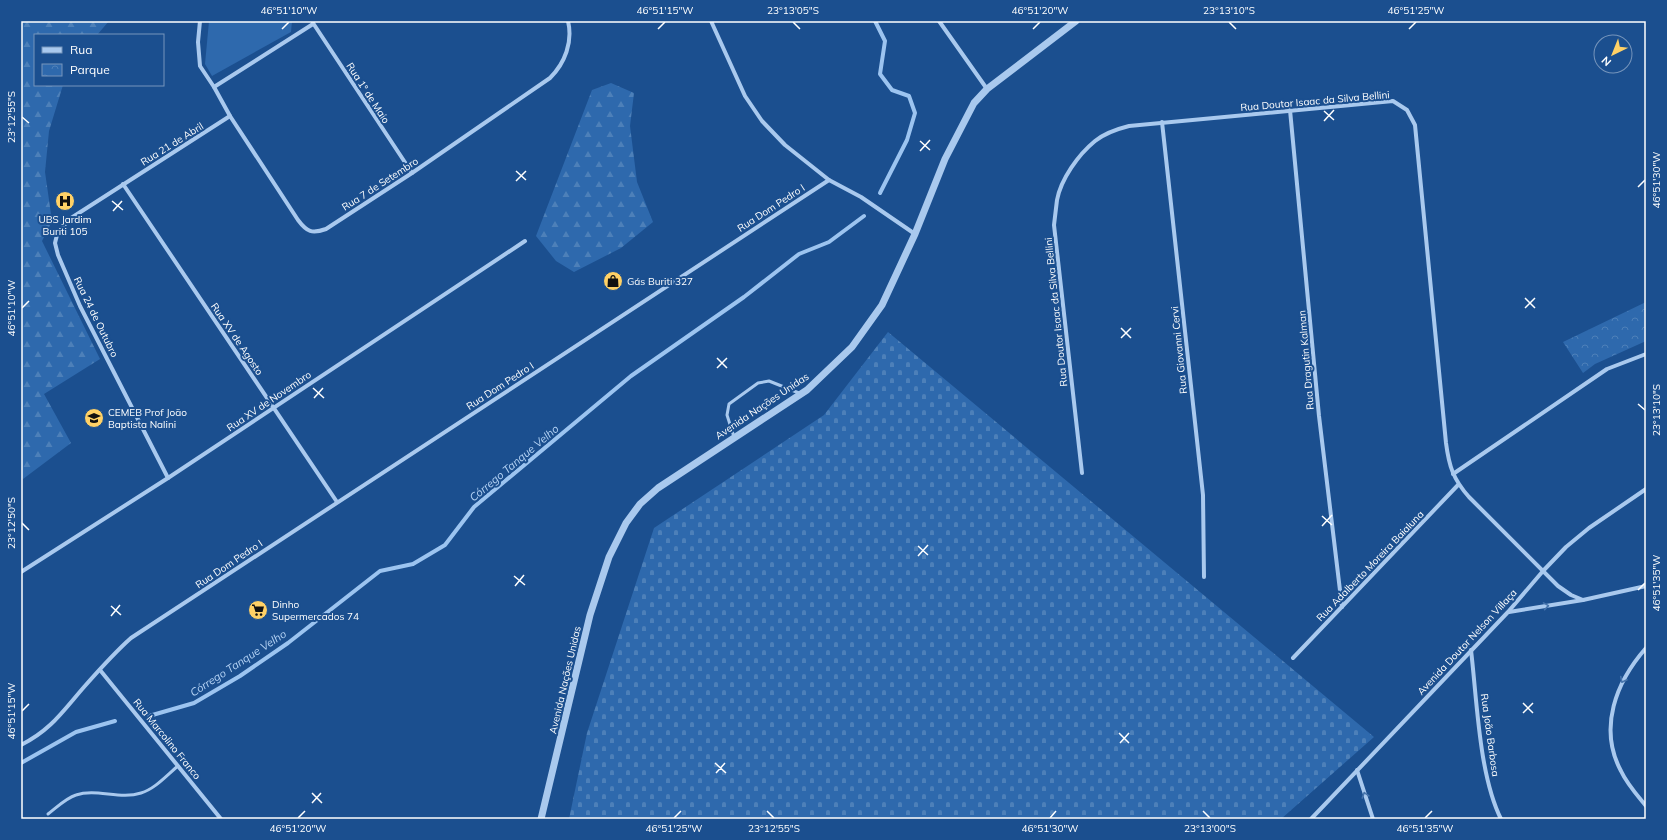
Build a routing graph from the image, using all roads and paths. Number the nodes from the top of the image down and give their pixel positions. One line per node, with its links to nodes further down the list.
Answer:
1 (200, 21): 7 (street)
2 (568, 21): 12 (street, Rua 7 de Setembro)
3 (711, 21): 13 (street)
4 (939, 21): 8 (street)
5 (1076, 21): 8 (street, Avenida Nações Unidas)
6 (313, 22): 7 (street); 12 (street, Rua 1º de Maio)
7 (214, 87): 10 (street)
8 (987, 89): 15 (street, Avenida Nações Unidas)
9 (1290, 110): 11 (street, Rua Doutor Isaac da Silva Bellini); 22 (street, Rua Doutor Isaac da Silva Bellini); 32 (street, Rua Dragutin Kalman)
10 (230, 116): 12 (street, Rua 7 de Setembro); 14 (street, Rua 21 de Abril)
11 (1162, 122): 21 (street, Rua Doutor Isaac da Silva Bellini); 29 (street, Rua Giovanni Cervi)
12 (412, 173)
13 (829, 180): 15 (street); 26 (street, Rua Dom Pedro I)
14 (123, 184): 19 (street, Rua XV de Agosto); 23 (street, Rua 24 de Outubro)
15 (915, 234): 18 (street, Avenida Nações Unidas)
16 (525, 241): 19 (street, Rua XV de Novembro)
17 (1646, 354): 22 (street)
18 (801, 394): 20 (street, Avenida Nações Unidas); 20 (lane)
19 (273, 407): 23 (street, Rua XV de Novembro); 26 (street, Rua XV de Agosto)
20 (734, 437): 44 (street, Avenida Nações Unidas)
21 (1082, 473)
22 (1453, 474): 24 (street, Rua Doutor Isaac da Silva Bellini)
23 (168, 478): 28 (street, Rua XV de Novembro)
24 (1458, 485): 27 (street, Rua Doutor Isaac da Silva Bellini); 32 (street, Rua Adalberto Moreira Baialuna)
25 (1646, 489): 27 (street, Avenida Doutor Nelson Villaça)
26 (337, 502): 37 (street, Rua Dom Pedro I)
27 (1542, 570): 31 (street, Rua Doutor Isaac da Silva Bellini); 33 (street, Avenida Doutor Nelson Villaça)
28 (21, 572)
29 (1204, 577)
30 (1646, 586): 31 (street)
31 (1583, 600): 33 (street, one-way to 31)
32 (1342, 607): 36 (street, Rua Adalberto Moreira Baialuna)
33 (1508, 612): 35 (street, Avenida Doutor Nelson Villaça)
34 (1646, 648): 41 (street, one-way to 41)
35 (1471, 650): 40 (street, Avenida Doutor Nelson Villaça); 47 (street, Rua João Barbosa)
36 (1293, 658)
37 (100, 670): 38 (street, Rua Dom Pedro I); 39 (street, Rua Marcolino Franco)
38 (21, 745)
39 (178, 766): 42 (lane); 43 (street, Rua Marcolino Franco)
40 (1357, 770): 45 (street, Avenida Doutor Nelson Villaça); 46 (street, one-way to 40)
41 (1646, 806)
42 (48, 814)
43 (221, 819)
44 (541, 819)
45 (1311, 819)
46 (1373, 819)
47 (1501, 819)

